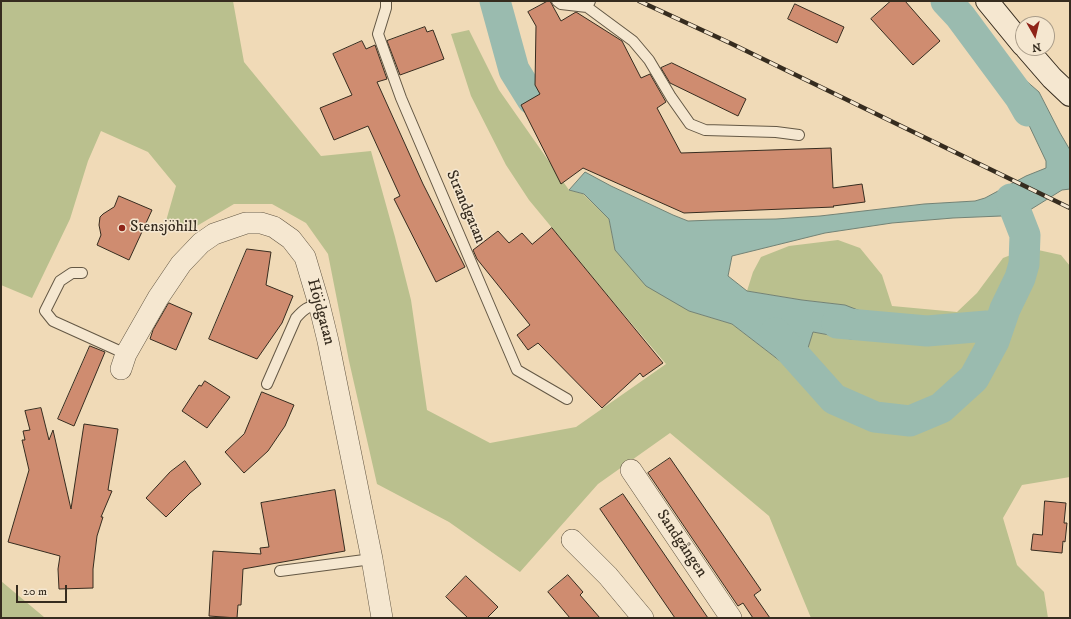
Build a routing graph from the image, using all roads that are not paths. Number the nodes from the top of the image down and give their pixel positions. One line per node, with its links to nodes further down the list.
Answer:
1 (386, 1): 13 (lane, Strandgatan)
2 (557, 1): 4 (lane)
3 (987, 1): 5 (street)
4 (588, 4): 8 (lane)
5 (1015, 35)
6 (1033, 56): 7 (street)
7 (1070, 95)
8 (799, 135)
9 (82, 273): 11 (lane, Höjdgatan)
10 (319, 304): 11 (street, Höjdgatan); 12 (lane); 16 (street, Höjdgatan)
11 (124, 361)
12 (267, 384)
13 (566, 399)
14 (632, 470): 20 (street, Sandgången)
15 (572, 540): 19 (street)
16 (372, 559): 17 (lane); 18 (street, Höjdgatan)
17 (280, 571)
18 (382, 618)
19 (643, 618)
20 (731, 618)

